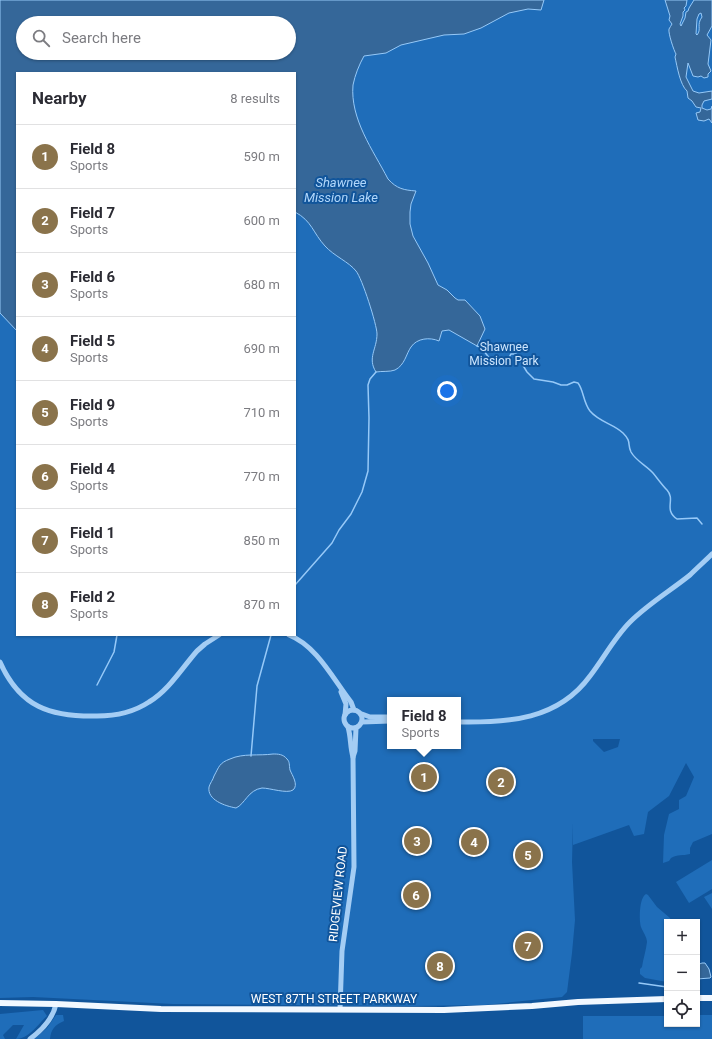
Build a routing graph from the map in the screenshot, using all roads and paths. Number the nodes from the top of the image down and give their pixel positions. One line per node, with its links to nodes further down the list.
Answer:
1 (712, 554): 12 (street)
2 (217, 636): 4 (street)
3 (291, 636): 5 (street)
4 (0, 662)
5 (337, 684): 6 (street); 8 (street)
6 (354, 710): 7 (street); 8 (street)
7 (362, 714): 9 (street); 11 (street)
8 (345, 715): 13 (street)
9 (387, 717)
10 (387, 721): 11 (street)
11 (362, 722): 14 (street)
12 (461, 722)
13 (348, 727): 14 (street); 15 (street)
14 (356, 728): 15 (street)
15 (353, 757): 21 (street, RIDGEVIEW ROAD)
16 (700, 998): 17 (main road)
17 (712, 998)
18 (664, 999): 21 (main road, WEST 87TH STREET PARKWAY)
19 (0, 1003): 20 (main road, WEST 87TH STREET PARKWAY)
20 (56, 1004): 21 (main road, WEST 87TH STREET PARKWAY); 22 (street)
21 (340, 1010)
22 (30, 1039)

